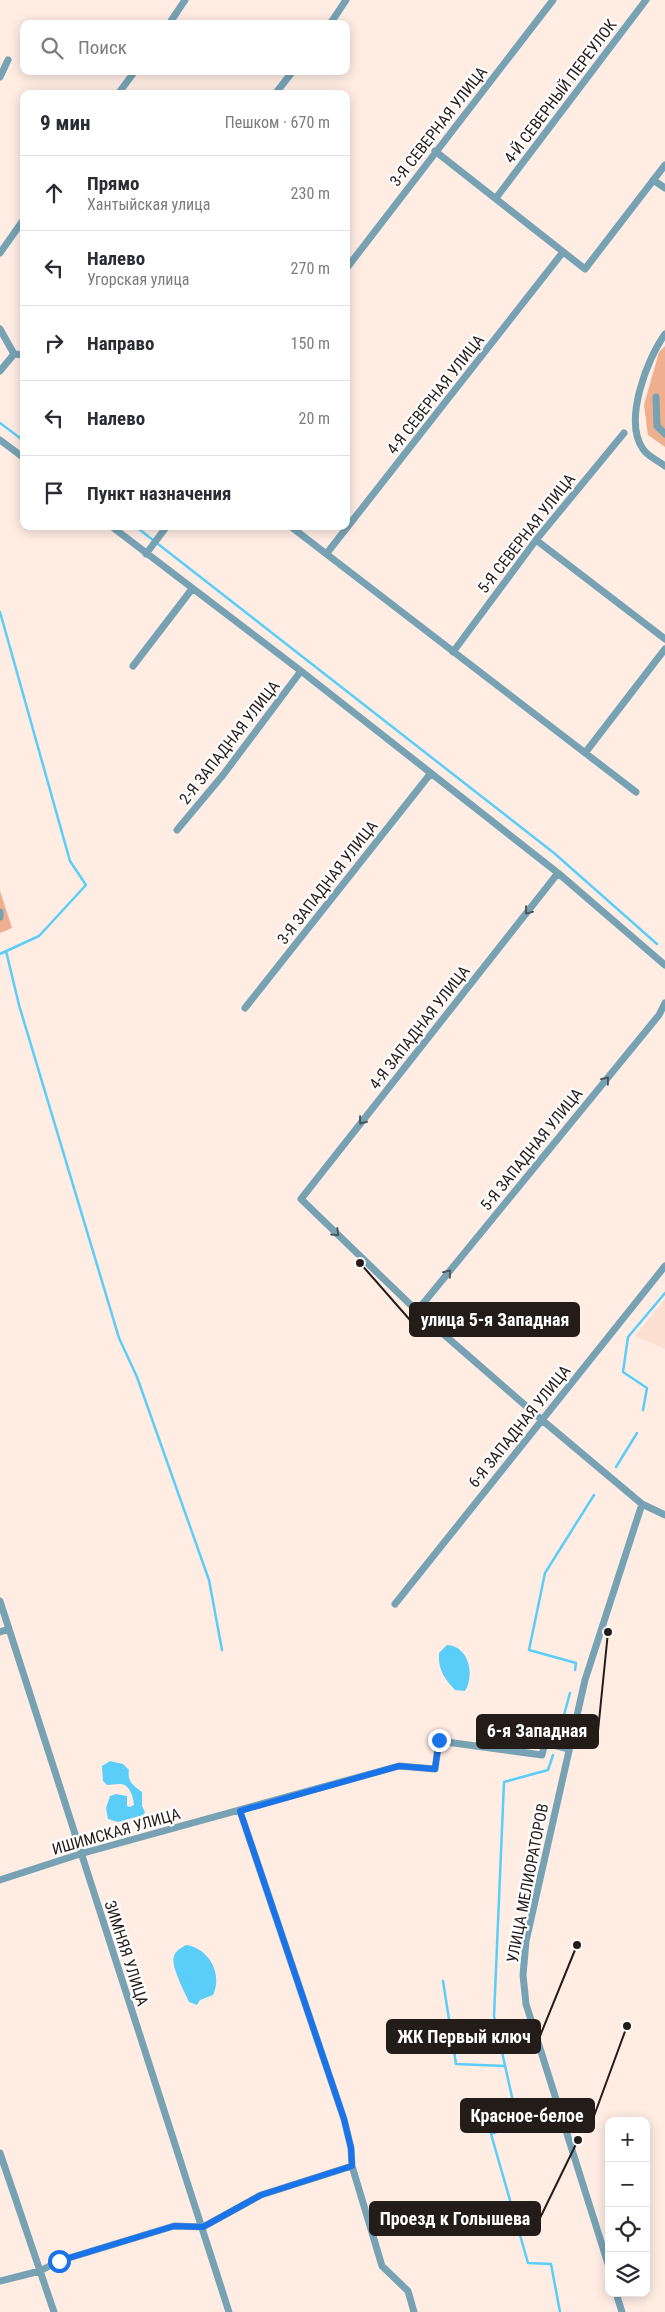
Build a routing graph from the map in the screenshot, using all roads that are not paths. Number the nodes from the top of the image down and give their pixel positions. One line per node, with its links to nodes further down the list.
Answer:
1 (185, 0): 5 (street)
2 (346, 0): 6 (street)
3 (553, 0): 13 (street, 3-Я СЕВЕРНАЯ УЛИЦА)
4 (646, 0): 17 (street, 4-Й СЕВЕРНЫЙ ПЕРЕУЛОК)
5 (171, 20)
6 (333, 20)
7 (8, 60): 10 (street)
8 (132, 75): 11 (street)
9 (289, 75): 12 (street)
10 (0, 76)
11 (121, 90)
12 (278, 90)
13 (435, 151): 17 (street); 21 (street, 3-Я СЕВЕРНАЯ УЛИЦА)
14 (665, 165): 15 (street)
15 (654, 180): 16 (street); 20 (street)
16 (665, 188)
17 (496, 198): 20 (street)
18 (20, 224): 19 (street)
19 (0, 252)
20 (563, 252): 33 (street, 4-Я СЕВЕРНАЯ УЛИЦА)
21 (350, 264)
22 (0, 329): 24 (street)
23 (665, 334): 32 (street)
24 (14, 354): 25 (street); 26 (street)
25 (20, 355)
26 (0, 371)
27 (656, 397): 29 (street)
28 (624, 432): 38 (street, 5-Я СЕВЕРНАЯ УЛИЦА)
29 (665, 434)
30 (0, 440): 31 (street)
31 (20, 455)
32 (665, 466)
33 (350, 524)
34 (115, 530): 40 (street)
35 (165, 530): 40 (street)
36 (295, 530): 39 (street)
37 (345, 530): 39 (street, 4-Я СЕВЕРНАЯ УЛИЦА)
38 (536, 540): 42 (street); 44 (street, 5-Я СЕВЕРНАЯ УЛИЦА)
39 (327, 553): 44 (street)
40 (146, 554): 41 (street)
41 (192, 589): 45 (street); 46 (street)
42 (665, 639)
43 (665, 650): 47 (street)
44 (453, 652): 47 (street)
45 (133, 666)
46 (301, 670): 48 (street); 50 (street, 2-Я ЗАПАДНАЯ УЛИЦА)
47 (585, 753): 49 (street)
48 (431, 773): 51 (street); 56 (street, 3-Я ЗАПАДНАЯ УЛИЦА)
49 (636, 792)
50 (178, 830)
51 (558, 873): 54 (street); 58 (street, 4-Я ЗАПАДНАЯ УЛИЦА, one-way to 58)
52 (0, 912): 53 (street)
53 (0, 917)
54 (665, 965)
55 (665, 1003): 58 (street, 5-Я ЗАПАДНАЯ УЛИЦА, one-way to 55)
56 (245, 1008)
57 (665, 1266): 59 (street, 6-Я ЗАПАДНАЯ УЛИЦА)
58 (417, 1311): 59 (street)
59 (542, 1420): 60 (street); 63 (street, 6-Я ЗАПАДНАЯ УЛИЦА)
60 (642, 1504): 61 (street); 66 (street, УЛИЦА МЕЛИОРАТОРОВ)
61 (665, 1514)
62 (0, 1602): 64 (street, ЗИМНЯЯ УЛИЦА)
63 (395, 1604)
64 (9, 1629): 65 (street); 68 (street, ЗИМНЯЯ УЛИЦА)
65 (0, 1632)
66 (569, 1749): 67 (street, ИШИМСКАЯ УЛИЦА); 73 (street, УЛИЦА МЕЛИОРАТОРОВ)
67 (240, 1811): 68 (street, ИШИМСКАЯ УЛИЦА); 71 (street)
68 (80, 1854): 69 (street, ИШИМСКАЯ УЛИЦА); 72 (street, ЗИМНЯЯ УЛИЦА)
69 (0, 1880)
70 (0, 2153): 74 (street)
71 (352, 2166): 72 (street); 79 (street)
72 (203, 2227): 74 (street); 78 (street, ЗИМНЯЯ УЛИЦА)
73 (605, 2254)
74 (40, 2272): 75 (street); 77 (street)
75 (0, 2281)
76 (617, 2297): 80 (street)
77 (54, 2312)
78 (229, 2312)
79 (414, 2312)
80 (622, 2312)

